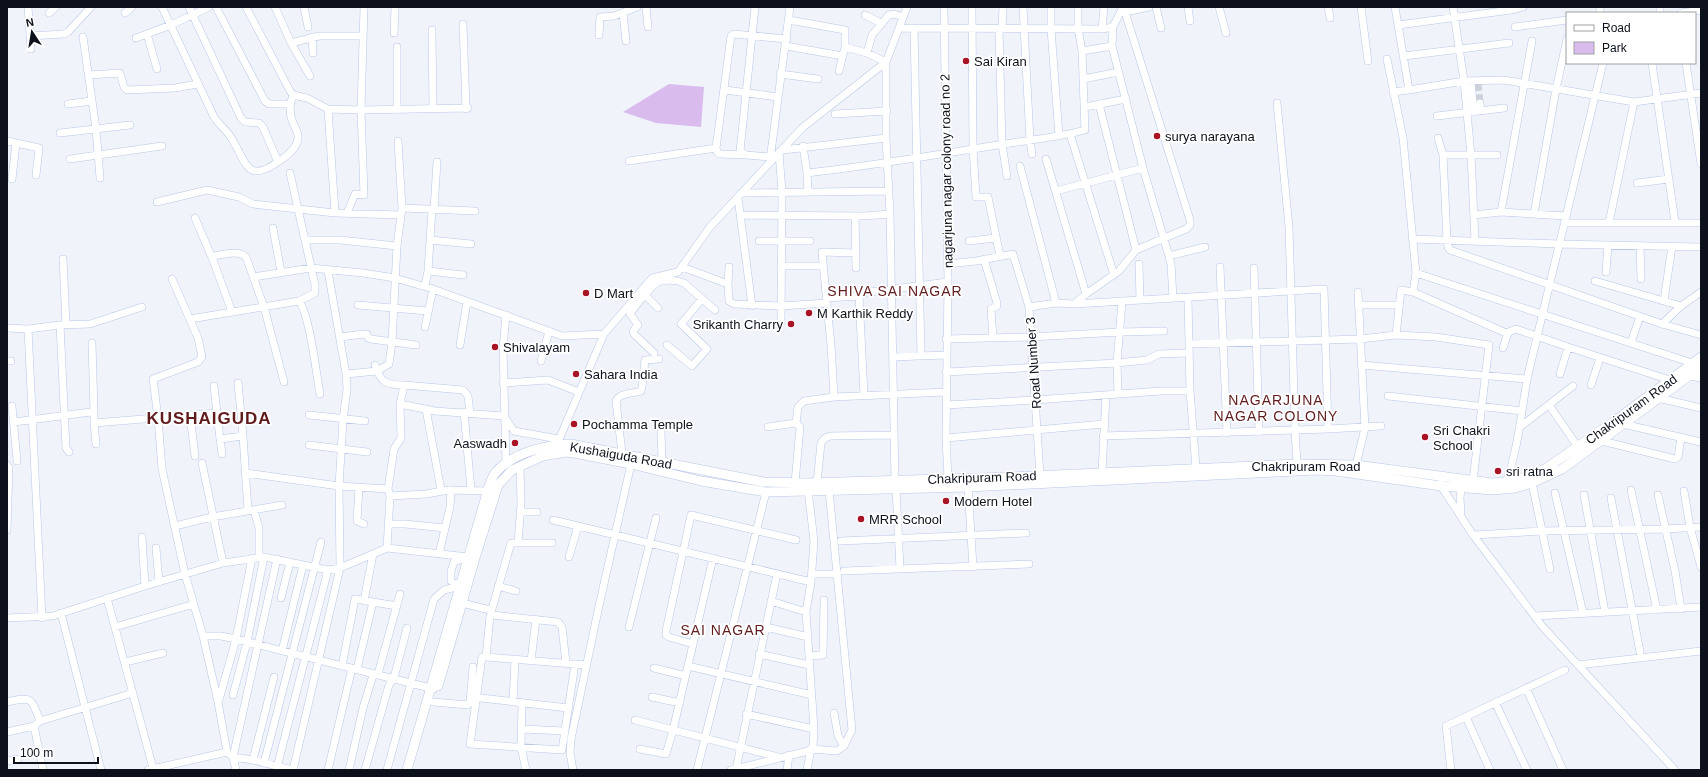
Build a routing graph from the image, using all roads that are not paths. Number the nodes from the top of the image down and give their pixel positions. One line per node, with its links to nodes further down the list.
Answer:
1 (28, 7): 73 (street)
2 (56, 7): 38 (street)
3 (91, 7): 73 (street)
4 (132, 7): 39 (street)
5 (162, 7): 52 (street)
6 (189, 7): 41 (street)
7 (209, 7): 41 (street)
8 (216, 7): 128 (street)
9 (246, 7): 117 (street)
10 (275, 7): 80 (street)
11 (304, 7): 53 (street)
12 (364, 7): 74 (street)
13 (395, 7): 68 (street)
14 (637, 7): 40 (street)
15 (646, 7): 54 (street)
16 (755, 7): 72 (street)
17 (790, 7): 46 (street)
18 (907, 7): 43 (street)
19 (944, 7): 58 (street, nagarjuna nagar colony road no 2)
20 (972, 7): 59 (street)
21 (1003, 7): 64 (street)
22 (1023, 7): 60 (street)
23 (1051, 7): 65 (street)
24 (1078, 7): 61 (street)
25 (1104, 7): 66 (street)
26 (1149, 7): 35 (street)
27 (1156, 7): 62 (street)
28 (1188, 7): 48 (street)
29 (1219, 7): 69 (street)
30 (1328, 7): 44 (street)
31 (1361, 7): 95 (street)
32 (1395, 7): 51 (street)
33 (1454, 7): 45 (street)
34 (1523, 7): 45 (street)
35 (1123, 9): 55 (street); 213 (street)
36 (1701, 10): 37 (street)
37 (1688, 12)
38 (49, 13)
39 (125, 13)
40 (623, 13): 71 (street); 78 (street)
41 (193, 15): 52 (street); 169 (street)
42 (865, 15): 49 (street)
43 (904, 17): 49 (street); 57 (street)
44 (1330, 18)
45 (1455, 18): 51 (street); 88 (street)
46 (789, 20): 81 (street); 86 (street)
47 (1566, 20): 56 (street)
48 (1190, 21)
49 (881, 23): 91 (street)
50 (463, 24): 133 (street)
51 (1398, 25): 93 (street)
52 (171, 26): 70 (street); 109 (street)
53 (308, 27)
54 (648, 27)
55 (1113, 27): 66 (street); 84 (street)
56 (1515, 27)
57 (900, 28): 63 (street); 96 (street)
58 (944, 28): 59 (street); 63 (street); 158 (street, nagarjuna nagar colony road no 2)
59 (971, 28): 64 (street); 155 (street)
60 (1023, 28): 64 (street); 65 (street); 147 (street)
61 (1078, 28): 65 (street); 66 (street); 89 (street)
62 (1160, 28)
63 (914, 29): 165 (street)
64 (1000, 29): 151 (street)
65 (1051, 29): 144 (street)
66 (1102, 29)
67 (432, 30): 133 (street)
68 (394, 33)
69 (1226, 33)
70 (147, 34): 76 (street); 100 (street)
71 (599, 35)
72 (752, 35): 81 (street); 112 (street); 116 (street)
73 (30, 36): 87 (street)
74 (363, 36): 77 (street); 134 (street)
75 (83, 37): 104 (street)
76 (136, 38)
77 (312, 38): 80 (street); 90 (street)
78 (626, 40)
79 (1532, 41): 110 (street)
80 (291, 43): 105 (street)
81 (786, 43): 92 (street); 103 (street)
82 (1509, 44): 88 (street)
83 (1566, 44): 111 (street)
84 (1112, 46): 89 (street); 102 (street)
85 (397, 47): 135 (street)
86 (845, 47): 91 (street); 92 (street)
87 (32, 49)
88 (1458, 49): 93 (street); 108 (street)
89 (1082, 51): 107 (street)
90 (313, 53)
91 (867, 53): 96 (street)
92 (843, 56): 101 (street)
93 (1404, 56): 113 (street)
94 (1387, 59): 114 (street)
95 (1368, 61)
96 (886, 62): 136 (street); 156 (street)
97 (1604, 64): 118 (street)
98 (1652, 64): 122 (street)
99 (1686, 64): 119 (street)
100 (157, 69)
101 (839, 70)
102 (1119, 72): 107 (street); 121 (street)
103 (780, 74): 106 (street); 120 (street)
104 (89, 75): 109 (street); 123 (street)
105 (310, 76)
106 (818, 80)
107 (1084, 80): 130 (street)
108 (1473, 82): 110 (street); 113 (street); 137 (street)
109 (197, 84): 169 (street)
110 (1524, 84): 111 (street); 198 (street)
111 (1556, 89): 118 (street); 201 (street)
112 (725, 90): 116 (street); 154 (street)
113 (1409, 90): 114 (street)
114 (1393, 92): 214 (street)
115 (1701, 93): 119 (street)
116 (746, 94): 120 (street); 160 (street)
117 (293, 95): 128 (street); 131 (street)
118 (1595, 95): 124 (street); 207 (street)
119 (1691, 95): 122 (street); 173 (street)
120 (778, 97): 164 (street)
121 (1126, 99): 129 (street); 175 (street)
122 (1658, 100): 124 (street); 182 (street)
123 (92, 101): 127 (street); 141 (street)
124 (1634, 102): 210 (street)
125 (1277, 103): 267 (street)
126 (1480, 103): 137 (street)
127 (68, 104)
128 (290, 104): 169 (street)
129 (1099, 104): 130 (street); 178 (street)
130 (1085, 107): 143 (street)
131 (327, 108): 134 (street); 196 (street)
132 (1504, 108): 137 (street)
133 (433, 109): 135 (street)
134 (361, 110): 135 (street); 199 (street)
135 (397, 110)
136 (887, 111): 138 (street); 145 (street)
137 (1474, 112): 139 (street); 162 (street)
138 (835, 114)
139 (1437, 116)
140 (130, 125): 141 (street)
141 (96, 129): 142 (street); 157 (street)
142 (60, 133)
143 (1070, 134): 144 (street); 185 (street)
144 (1059, 136): 147 (street)
145 (886, 138): 153 (street); 171 (street)
146 (1438, 138): 161 (street)
147 (1030, 140): 151 (street); 159 (street)
148 (7, 141): 150 (street)
149 (398, 141): 197 (street)
150 (16, 143): 179 (street); 183 (street)
151 (1002, 144): 155 (street); 180 (street)
152 (162, 146): 157 (street)
153 (803, 146): 156 (street); 176 (street)
154 (716, 148): 160 (street); 168 (street)
155 (973, 149): 158 (street); 212 (street)
156 (781, 151): 172 (street); 189 (street)
157 (97, 154): 166 (street); 181 (street)
158 (946, 154): 165 (street); 238 (street, nagarjuna nagar colony road no 2)
159 (1032, 154)
160 (746, 155): 164 (street)
161 (1443, 155): 162 (street); 217 (street)
162 (1471, 155): 163 (street); 204 (street)
163 (1497, 155)
164 (770, 157): 172 (street)
165 (917, 157): 171 (street); 264 (street)
166 (70, 158)
167 (1046, 159): 187 (street)
168 (629, 161)
169 (278, 162)
170 (437, 162): 194 (street)
171 (888, 162): 176 (street); 186 (street)
172 (769, 164): 188 (street)
173 (1701, 164)
174 (1020, 166): 285 (street)
175 (1143, 168): 178 (street); 213 (street)
176 (807, 173): 190 (street)
177 (290, 174): 193 (street)
178 (1117, 174): 185 (street); 231 (street)
179 (36, 175)
180 (1007, 176)
181 (100, 178)
182 (1669, 178): 184 (street); 208 (street)
183 (12, 179)
184 (1637, 183)
185 (1086, 184): 187 (street); 253 (street)
186 (888, 191): 190 (street); 200 (street)
187 (1056, 191): 272 (street)
188 (743, 192): 189 (street); 191 (street)
189 (782, 192): 190 (street); 203 (street)
190 (808, 192)
191 (738, 198): 202 (street); 243 (street)
192 (157, 202): 193 (street)
193 (298, 208): 196 (street); 215 (street)
194 (433, 209): 195 (street); 197 (street); 216 (street)
195 (475, 211)
196 (334, 212): 199 (street)
197 (401, 212): 199 (street); 226 (street)
198 (1501, 212): 201 (street); 204 (street)
199 (347, 213)
200 (890, 214): 205 (street); 266 (street)
201 (1534, 214): 207 (street)
202 (741, 215): 203 (street); 289 (street)
203 (781, 215): 205 (street); 220 (street)
204 (1474, 215): 218 (street)
205 (855, 216): 232 (street)
206 (195, 218): 233 (street)
207 (1565, 220): 210 (street); 224 (street)
208 (1675, 222): 209 (street); 210 (street)
209 (1701, 223)
210 (1609, 224)
211 (273, 228): 250 (street)
212 (996, 238): 221 (street); 234 (street)
213 (1164, 238): 231 (street); 235 (street)
214 (1412, 239): 217 (street); 252 (street)
215 (305, 240): 226 (street); 245 (street)
216 (430, 240): 223 (street); 249 (street)
217 (1447, 240): 218 (street); 262 (street)
218 (1475, 240): 224 (street)
219 (759, 241): 220 (street)
220 (780, 241): 222 (street); 240 (street)
221 (969, 241)
222 (810, 242)
223 (470, 244)
224 (1559, 244): 225 (street); 262 (street)
225 (1608, 245): 227 (street); 251 (street)
226 (397, 246): 256 (street)
227 (1640, 246): 228 (street); 258 (street)
228 (1672, 246): 229 (street); 283 (street)
229 (1701, 247)
230 (1204, 248): 235 (street)
231 (1136, 250): 253 (street)
232 (856, 253): 241 (street); 246 (street)
233 (212, 256): 255 (street); 300 (street)
234 (1000, 256): 237 (street); 295 (street, Road Number 3)
235 (1169, 256): 276 (street)
236 (63, 259): 307 (street)
237 (984, 259): 238 (street); 321 (street)
238 (948, 264): 260 (street, nagarjuna nagar colony road no 2)
239 (1139, 264): 279 (street)
240 (781, 266): 241 (street); 290 (street)
241 (823, 266): 281 (street)
242 (1220, 266): 275 (street)
243 (682, 267): 261 (street); 271 (street)
244 (729, 267): 261 (street)
245 (311, 268): 248 (street); 250 (street); 280 (street)
246 (856, 268)
247 (1254, 268): 273 (street)
248 (328, 270): 256 (street); 318 (street)
249 (428, 271): 254 (street); 263 (street)
250 (281, 272): 255 (street)
251 (1606, 272)
252 (1416, 273): 269 (street); 301 (street)
253 (1114, 275): 272 (street)
254 (463, 276)
255 (253, 277): 294 (street)
256 (395, 278): 263 (street); 296 (street)
257 (172, 279): 304 (street)
258 (1641, 279)
259 (1595, 281): 283 (street)
260 (948, 282): 264 (street); 322 (street, nagarjuna nagar colony road no 2)
261 (728, 284): 289 (street)
262 (1550, 285): 301 (street); 303 (street)
263 (425, 286): 265 (street)
264 (920, 286): 266 (street); 339 (street)
265 (433, 289): 284 (street); 299 (street)
266 (891, 290): 274 (street); 340 (street)
267 (1291, 291): 273 (street); 324 (street); 325 (street)
268 (1358, 292): 288 (street)
269 (1413, 292): 291 (street); 314 (street)
270 (1701, 292): 292 (street)
271 (644, 294): 278 (street); 297 (street); 315 (street); 426 (street)
272 (1086, 294): 286 (street)
273 (1254, 294): 275 (street); 327 (street)
274 (858, 296): 281 (street); 370 (street)
275 (1221, 296): 277 (street); 328 (street)
276 (1173, 298): 277 (street); 279 (street)
277 (1188, 298): 331 (street)
278 (702, 299): 298 (street); 334 (street)
279 (1140, 300): 282 (street)
280 (299, 301): 294 (street); 367 (street)
281 (826, 301): 290 (street); 373 (street)
282 (1122, 301): 286 (street); 313 (street)
283 (1664, 301): 292 (street)
284 (467, 302): 302 (street); 333 (street)
285 (1056, 303): 286 (street); 295 (street)
286 (1074, 304)
287 (358, 305): 296 (street)
288 (1358, 305): 291 (street); 323 (street)
289 (752, 306): 290 (street)
290 (781, 306): 305 (street)
291 (1399, 306): 316 (street)
292 (1681, 306): 306 (street)
293 (142, 307): 307 (street)
294 (264, 307): 300 (street); 357 (street)
295 (1030, 307): 319 (street, Road Number 3)
296 (393, 308): 299 (street); 326 (street)
297 (658, 308)
298 (715, 310)
299 (427, 311): 308 (street)
300 (232, 312): 304 (street)
301 (1543, 314): 320 (street); 329 (street)
302 (506, 315): 311 (street); 359 (street)
303 (1640, 316): 306 (street); 329 (street)
304 (190, 319): 391 (street)
305 (781, 322)
306 (1662, 324): 317 (street)
307 (63, 325): 310 (street); 389 (street)
308 (424, 327)
309 (7, 328): 310 (street)
310 (28, 329): 392 (street)
311 (549, 331): 315 (street); 343 (street)
312 (1164, 331): 313 (street)
313 (1120, 332): 319 (street); 344 (street)
314 (1508, 333): 320 (street); 335 (street)
315 (604, 334): 365 (street)
316 (1396, 335): 323 (street); 351 (street)
317 (1701, 335)
318 (340, 337): 326 (street); 350 (street)
319 (1031, 337): 321 (street); 347 (street, Road Number 3)
320 (1537, 337): 336 (street); 355 (street)
321 (993, 338): 322 (street)
322 (946, 339): 338 (street, nagarjuna nagar colony road no 2)
323 (1360, 339): 325 (street); 345 (street)
324 (1293, 341): 325 (street); 327 (street); 407 (street)
325 (1326, 341): 405 (street)
326 (392, 342): 332 (street); 348 (street)
327 (1255, 342): 328 (street); 408 (street)
328 (1223, 343): 331 (street); 409 (street)
329 (1631, 343): 346 (street)
330 (92, 344): 384 (street)
331 (1189, 344): 337 (street)
332 (416, 345)
333 (460, 345)
334 (667, 346)
335 (1503, 348)
336 (1568, 348): 342 (street); 352 (street)
337 (1189, 353): 344 (street); 364 (street)
338 (946, 354): 339 (street); 349 (street, nagarjuna nagar colony road no 2)
339 (921, 356): 340 (street)
340 (893, 357): 371 (street)
341 (1701, 357): 346 (main road, Chakripuram Road)
342 (1600, 358): 356 (street); 361 (street)
343 (541, 361)
344 (1118, 363): 347 (street); 369 (street)
345 (1361, 365): 351 (street); 403 (street)
346 (1697, 365): 353 (main road, Chakripuram Road); 356 (main road, Chakripuram Road)
347 (1033, 366): 349 (street); 375 (street, Road Number 3)
348 (376, 368): 350 (street); 360 (street)
349 (946, 372): 366 (street, nagarjuna nagar colony road no 2)
350 (346, 374): 393 (street)
351 (1485, 374): 355 (street); 380 (street)
352 (1560, 374)
353 (1689, 376): 354 (street); 374 (main road, Chakripuram Road)
354 (1701, 378)
355 (1527, 379): 383 (street)
356 (1670, 380): 422 (main road, Chakripuram Road)
357 (284, 382)
358 (238, 383): 412 (street)
359 (503, 383): 365 (street); 390 (street)
360 (404, 385): 376 (street); 386 (street)
361 (1592, 385)
362 (214, 386): 385 (street)
363 (1573, 386): 378 (street)
364 (1190, 391): 369 (street); 410 (street)
365 (579, 392): 421 (street)
366 (946, 392): 371 (street); 377 (street, nagarjuna nagar colony road no 2)
367 (320, 394)
368 (1106, 394): 369 (street); 375 (street); 398 (street)
369 (1118, 394)
370 (864, 395): 371 (street); 373 (street)
371 (894, 396): 411 (street)
372 (1388, 396): 380 (street)
373 (834, 397): 397 (street)
374 (1658, 398): 381 (street); 399 (main road, Chakripuram Road)
375 (1035, 400): 377 (street); 404 (street, Road Number 3)
376 (400, 404): 382 (street); 464 (street)
377 (946, 405): 414 (street, nagarjuna nagar colony road no 2)
378 (1549, 405): 402 (street); 422 (street)
379 (12, 406): 395 (street)
380 (1481, 406): 383 (street); 445 (street)
381 (1701, 408)
382 (426, 409): 386 (street); 455 (street)
383 (1522, 411): 402 (street)
384 (94, 412): 389 (street); 396 (street)
385 (216, 413): 387 (street); 416 (street)
386 (467, 413): 390 (street); 457 (street)
387 (190, 415): 391 (street); 428 (street)
388 (309, 415): 393 (street)
389 (64, 416): 392 (street); 424 (street)
390 (504, 416): 421 (street); 430 (street)
391 (158, 418): 396 (street); 479 (street)
392 (32, 420): 395 (street); 555 (street)
393 (343, 420): 394 (street); 423 (street)
394 (365, 421)
395 (14, 422): 429 (street)
396 (94, 423): 419 (street)
397 (796, 423): 401 (street); 446 (street)
398 (1104, 424): 404 (street); 413 (street)
399 (1623, 424): 415 (street); 417 (main road, Chakripuram Road)
400 (1381, 426): 403 (street)
401 (768, 427)
402 (1520, 427): 449 (street)
403 (1365, 428): 405 (street); 436 (street)
404 (1037, 429): 414 (street); 441 (street, Road Number 3)
405 (1328, 429): 407 (street)
406 (662, 430): 431 (street)
407 (1295, 430): 408 (street); 434 (street)
408 (1259, 432): 409 (street)
409 (1227, 433): 410 (street)
410 (1192, 434): 413 (street); 438 (street)
411 (893, 435): 447 (street); 451 (street)
412 (243, 436): 416 (street); 440 (street)
413 (1104, 436): 439 (street)
414 (946, 438): 442 (street, nagarjuna nagar colony road no 2)
415 (1681, 438): 417 (street); 418 (street)
416 (220, 439): 427 (street)
417 (1602, 441): 450 (main road, Chakripuram Road)
418 (1701, 442)
419 (96, 444)
420 (309, 445): 423 (street)
421 (556, 446): 426 (main road, Kushaiguda Road); 430 (main road, Kushaiguda Road); 433 (main road, Kushaiguda Road); 437 (main road, Kushaiguda Road)
422 (1578, 447): 449 (main road, Chakripuram Road)
423 (341, 449): 425 (street); 452 (street)
424 (69, 452)
425 (367, 452)
426 (622, 453): 431 (main road, Kushaiguda Road)
427 (222, 454)
428 (195, 456)
429 (17, 461)
430 (506, 462): 461 (main road, Kushaiguda Road)
431 (662, 462): 446 (main road, Kushaiguda Road)
432 (202, 463): 473 (street)
433 (631, 464): 463 (main road, Kushaiguda Road); 493 (street)
434 (1297, 464): 436 (main road, Chakripuram Road); 438 (main road, Chakripuram Road)
435 (7, 465): 486 (street)
436 (1356, 465): 444 (main road, Chakripuram Road)
437 (520, 466): 471 (street); 542 (main road, Kushaiguda Road)
438 (1196, 468): 439 (main road, Chakripuram Road)
439 (1102, 472): 441 (main road, Chakripuram Road)
440 (246, 473): 452 (street); 470 (street)
441 (1040, 475): 443 (main road, Chakripuram Road)
442 (948, 478): 443 (main road, Chakripuram Road); 451 (main road, Chakripuram Road)
443 (1012, 481): 444 (main road, Chakripuram Road); 454 (main road, Chakripuram Road)
444 (1442, 481): 448 (main road, Chakripuram Road); 475 (street)
445 (1473, 481): 448 (main road, Chakripuram Road); 449 (main road, Chakripuram Road)
446 (795, 483): 447 (main road, Kushaiguda Road)
447 (817, 483): 451 (main road, Kushaiguda Road)
448 (1462, 483): 450 (main road, Chakripuram Road); 475 (street)
449 (1506, 483)
450 (1532, 483): 490 (street)
451 (896, 484): 454 (main road, Chakripuram Road); 459 (main road, Kushaiguda Road); 497 (street)
452 (339, 486): 453 (street); 522 (street)
453 (359, 487): 464 (street); 477 (street)
454 (968, 487): 494 (street)
455 (441, 490): 456 (street); 464 (street)
456 (451, 490): 457 (street); 483 (street)
457 (471, 490): 461 (street)
458 (808, 490): 459 (main road, Kushaiguda Road); 463 (main road, Kushaiguda Road); 529 (street)
459 (829, 490): 526 (street)
460 (1631, 490): 484 (street)
461 (487, 491): 509 (main road, Kushaiguda Road)
462 (1684, 491): 481 (street)
463 (766, 492): 487 (street)
464 (389, 493): 478 (street)
465 (1555, 494): 491 (street)
466 (1584, 495): 488 (street)
467 (1658, 495): 485 (street)
468 (1611, 498): 489 (street)
469 (282, 505): 470 (street)
470 (251, 510): 473 (street); 511 (street)
471 (520, 512): 472 (street); 502 (street)
472 (537, 512)
473 (212, 517): 479 (street); 515 (street)
474 (656, 518): 501 (street)
475 (1462, 518): 495 (street)
476 (553, 520): 480 (street)
477 (364, 524)
478 (388, 524): 483 (street); 505 (street)
479 (175, 526): 527 (street)
480 (578, 526): 493 (street); 510 (street)
481 (1690, 527): 482 (street); 485 (street); 520 (street)
482 (1701, 527)
483 (445, 528): 508 (street)
484 (1640, 529): 485 (street); 489 (street); 548 (street)
485 (1666, 529): 546 (street)
486 (7, 530)
487 (756, 530): 498 (street); 506 (street); 518 (street)
488 (1590, 530): 489 (street); 491 (street); 550 (street)
489 (1618, 530): 547 (street)
490 (1542, 531): 491 (street); 495 (street); 524 (street)
491 (1565, 531): 552 (street)
492 (1026, 533): 494 (street)
493 (615, 535): 501 (street); 582 (street)
494 (971, 535): 497 (street); 519 (street)
495 (1473, 535): 553 (street)
496 (142, 537): 531 (street)
497 (898, 538): 499 (street); 523 (street)
498 (796, 540)
499 (840, 541)
500 (322, 542): 521 (street)
501 (649, 542): 506 (street); 558 (street)
502 (518, 543): 503 (street); 533 (street)
503 (552, 543)
504 (156, 548): 530 (street)
505 (387, 548): 507 (street); 508 (street)
506 (683, 550): 512 (street); 566 (street)
507 (373, 554): 522 (street); 539 (street)
508 (440, 554): 509 (street)
509 (468, 557): 532 (main road, Kushaiguda Road)
510 (569, 557)
511 (258, 558): 513 (street); 515 (street); 563 (street); 564 (street)
512 (713, 558): 518 (street); 566 (street)
513 (277, 559): 514 (street); 565 (street)
514 (290, 562): 517 (street); 537 (street)
515 (223, 563): 527 (street)
516 (1029, 564): 519 (street)
517 (303, 565): 521 (street); 567 (street)
518 (747, 567): 528 (street); 592 (street)
519 (973, 567): 523 (street)
520 (1701, 567)
521 (315, 568): 525 (street); 571 (street)
522 (340, 568): 525 (street); 577 (street)
523 (900, 569): 526 (street)
524 (1550, 569)
525 (328, 570): 573 (street)
526 (841, 572): 529 (street); 626 (street)
527 (185, 574): 530 (street); 543 (street)
528 (777, 574): 529 (street); 540 (street)
529 (812, 578): 549 (street)
530 (159, 582): 531 (street)
531 (145, 586): 536 (street)
532 (460, 586): 597 (street); 599 (main road, Kushaiguda Road)
533 (498, 586): 534 (street); 542 (street)
534 (516, 590)
535 (400, 594): 544 (street)
536 (107, 598): 551 (street); 557 (street)
537 (281, 598)
538 (824, 600): 574 (street)
539 (364, 601): 541 (street); 585 (street)
540 (771, 601): 549 (street); 559 (street)
541 (373, 602): 544 (street); 588 (street)
542 (462, 603): 599 (main road, Kushaiguda Road)
543 (194, 604): 557 (street); 561 (street)
544 (397, 606): 591 (street)
545 (1701, 607): 546 (street)
546 (1681, 609): 548 (street)
547 (1633, 610): 548 (street); 550 (street); 569 (street)
548 (1657, 610)
549 (806, 612): 562 (street)
550 (1605, 612): 552 (street)
551 (61, 613): 555 (street); 612 (street)
552 (1584, 613): 553 (street)
553 (1535, 616): 584 (street)
554 (7, 618): 555 (street)
555 (42, 618)
556 (536, 619): 575 (street); 578 (street); 580 (street)
557 (115, 627): 579 (street)
558 (629, 627)
559 (766, 627): 562 (street); 572 (street)
560 (407, 628): 595 (street)
561 (203, 636): 563 (street); 606 (street)
562 (808, 637): 574 (street)
563 (236, 639): 564 (street); 606 (street)
564 (247, 642): 565 (street); 601 (street)
565 (258, 644): 567 (street); 632 (street)
566 (693, 644): 586 (street)
567 (282, 651): 571 (street)
568 (1701, 651): 584 (street)
569 (1640, 652)
570 (163, 653): 579 (street)
571 (293, 653): 573 (street); 637 (street)
572 (759, 654): 583 (street); 596 (street)
573 (306, 656): 577 (street); 638 (street)
574 (809, 656): 583 (street)
575 (486, 657): 576 (street); 627 (street)
576 (515, 659): 578 (street); 608 (street)
577 (319, 660): 585 (street); 645 (street)
578 (531, 661): 580 (street)
579 (124, 662): 600 (street)
580 (566, 663): 581 (street)
581 (575, 664): 582 (street); 613 (street)
582 (586, 665): 653 (street)
583 (809, 665): 602 (street)
584 (1578, 665): 661 (street)
585 (342, 666): 588 (street)
586 (688, 666): 592 (street); 593 (street)
587 (473, 667): 607 (street)
588 (354, 668): 591 (street); 646 (street)
589 (654, 668): 593 (street)
590 (1566, 670): 598 (street)
591 (378, 674): 595 (street); 647 (street)
592 (720, 675): 596 (street); 624 (street)
593 (686, 676): 611 (street)
594 (274, 677): 635 (street)
595 (394, 678): 597 (street); 648 (street)
596 (753, 682): 602 (street); 615 (street)
597 (412, 683): 599 (street); 649 (street)
598 (1526, 688): 609 (street); 660 (street)
599 (434, 689): 607 (main road, Kushaiguda Road); 650 (main road, Kushaiguda Road)
600 (133, 693): 612 (street); 640 (street)
601 (233, 695)
602 (812, 695): 620 (street)
603 (652, 697): 611 (street)
604 (481, 698): 608 (street)
605 (7, 702): 618 (street)
606 (218, 702): 630 (street)
607 (433, 702): 651 (main road, Kushaiguda Road)
608 (513, 702): 610 (street)
609 (1495, 702): 616 (street); 659 (street)
610 (522, 703): 613 (street); 619 (street)
611 (680, 703): 621 (street)
612 (84, 707): 618 (street); 643 (street)
613 (568, 708): 622 (street)
614 (834, 713): 626 (street)
615 (746, 714): 620 (street); 625 (street)
616 (1466, 717): 657 (street); 658 (street)
617 (635, 720): 621 (street)
618 (37, 724): 623 (street); 642 (street)
619 (522, 729): 622 (street); 627 (street)
620 (814, 729): 629 (street)
621 (673, 730): 624 (street); 628 (street)
622 (565, 731): 627 (street)
623 (7, 732)
624 (705, 738): 625 (street); 654 (street)
625 (740, 746): 633 (street); 641 (street)
626 (844, 746): 629 (street)
627 (521, 747): 652 (street)
628 (640, 749)
629 (811, 749): 631 (street); 656 (street)
630 (227, 752): 632 (street); 640 (street)
631 (789, 755): 633 (street); 655 (street)
632 (233, 757): 635 (street); 644 (street)
633 (778, 758): 639 (street)
634 (18, 759): 636 (street)
635 (253, 760): 637 (street)
636 (7, 761)
637 (264, 763): 638 (street)
638 (277, 767): 645 (street)
639 (756, 767): 641 (street)
640 (150, 769)
641 (734, 769)
642 (43, 770)
643 (101, 770)
644 (236, 770)
645 (292, 770)
646 (328, 770)
647 (349, 770)
648 (365, 770)
649 (387, 770)
650 (407, 770)
651 (413, 770)
652 (526, 770)
653 (573, 770)
654 (697, 770)
655 (787, 770)
656 (807, 770)
657 (1451, 770)
658 (1490, 770)
659 (1527, 770)
660 (1563, 770)
661 (1675, 770)

